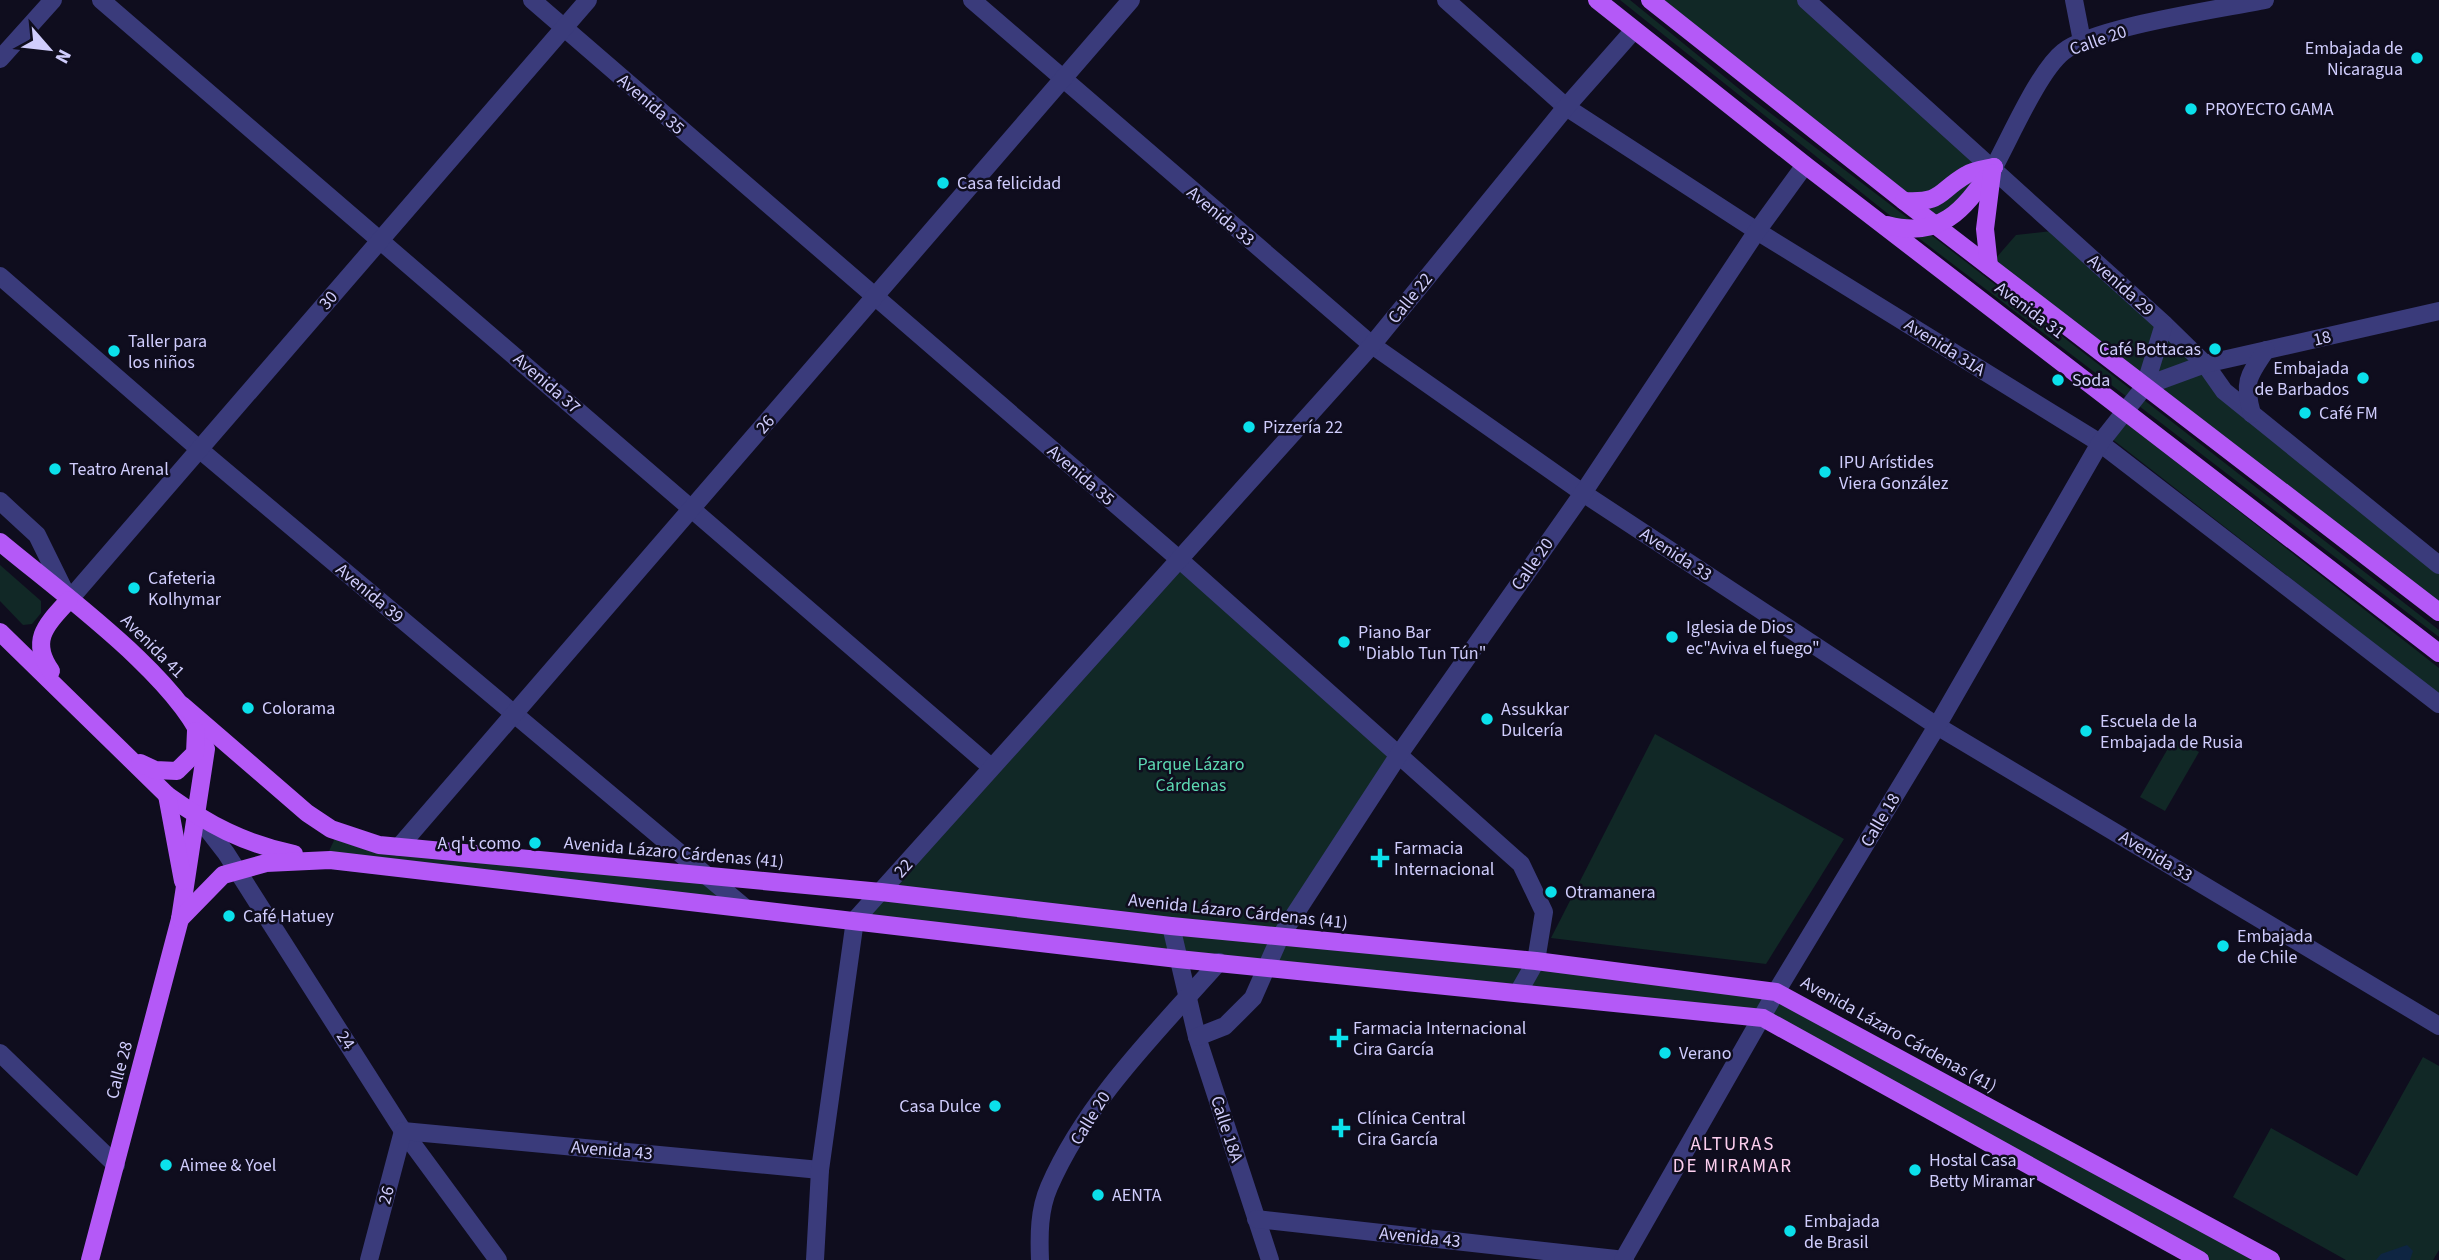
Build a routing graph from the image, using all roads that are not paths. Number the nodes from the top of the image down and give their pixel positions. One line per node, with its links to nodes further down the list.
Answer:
1 (53, 0): 16 (street)
2 (102, 0): 25 (street, Avenida 37)
3 (532, 0): 13 (street, Avenida 35)
4 (588, 0): 13 (street, 30)
5 (972, 0): 17 (street, Avenida 33)
6 (1131, 0): 17 (street, 26)
7 (1446, 0): 18 (street, Avenida 31A)
8 (1597, 0): 14 (main road, Avenida 31)
9 (1806, 0): 20 (street, Avenida 29)
10 (2074, 0): 15 (street)
11 (2265, 0): 15 (street, Calle 20)
12 (1656, 2): 21 (main road, Avenida 31)
13 (564, 28): 25 (street, 30); 28 (street, Avenida 35)
14 (1634, 30): 18 (street, Calle 22); 19 (main road, Avenida 31)
15 (2082, 41): 20 (street, Calle 20)
16 (0, 59)
17 (1062, 80): 28 (street, 26); 31 (street, Avenida 33)
18 (1566, 107): 24 (street, Avenida 31A); 31 (street, Calle 22)
19 (1805, 165): 22 (main road, Avenida 31); 24 (street, Calle 20)
20 (1994, 167): 21 (main road); 23 (main road); 26 (main road); 30 (street, Avenida 29)
21 (1904, 201): 23 (main road, Avenida 31)
22 (1883, 224): 23 (main road); 35 (main road, Avenida 31)
23 (1938, 227): 26 (main road, Avenida 31)
24 (1756, 231): 37 (street, Avenida 31A); 39 (street, Calle 20)
25 (381, 238): 38 (street, 30); 41 (street, Avenida 37)
26 (1989, 267): 34 (main road, Avenida 31)
27 (0, 276): 38 (street, Avenida 39)
28 (874, 297): 41 (street, 26); 43 (street, Avenida 35)
29 (2439, 311): 32 (street, 18)
30 (2164, 324): 33 (street, Avenida 29); 34 (street, Calle 18)
31 (1372, 345): 39 (street, Avenida 33); 43 (street, Calle 22)
32 (2266, 350): 33 (street, 18); 36 (street)
33 (2205, 364): 34 (street); 36 (street, Avenida 29)
34 (2145, 386): 35 (street, Calle 18); 46 (main road, Avenida 31)
35 (2126, 410): 37 (street, Calle 18); 48 (main road, Avenida 31)
36 (2252, 414): 44 (street, Avenida 29)
37 (2100, 443): 50 (street, Avenida 31A); 54 (street, Calle 18)
38 (198, 449): 45 (street, 30); 52 (street, Avenida 39)
39 (1583, 493): 54 (street, Avenida 33); 55 (street, Calle 20)
40 (0, 501): 45 (street)
41 (691, 509): 52 (street, 26); 57 (street, Avenida 37)
42 (0, 542): 45 (main road, Avenida 41)
43 (1180, 560): 55 (street, Avenida 35); 57 (street, 22)
44 (2439, 565)
45 (69, 600): 49 (main road); 51 (main road, Avenida 41)
46 (2439, 612)
47 (0, 632): 49 (main road)
48 (2439, 653)
49 (66, 693): 56 (main road)
50 (2439, 704)
51 (182, 705): 53 (main road, Avenida 41); 60 (main road, Avenida Lázaro Cárdenas (41))
52 (514, 714): 60 (street, 26); 63 (street, Avenida 39)
53 (196, 724): 56 (main road); 59 (main road, Avenida 41)
54 (1937, 726): 76 (street, Calle 18); 79 (street, Avenida 33)
55 (1400, 753): 70 (street, Calle 20); 72 (street, Avenida 35)
56 (133, 760): 58 (main road)
57 (991, 767): 65 (street, 22)
58 (167, 795): 59 (main road); 64 (main road, Calle 28)
59 (198, 817): 61 (main road); 62 (street, 24); 64 (main road, Calle 28)
60 (398, 847): 63 (main road, Avenida Lázaro Cárdenas (41))
61 (321, 860): 62 (main road); 66 (main road)
62 (236, 870): 67 (main road); 82 (street, 24)
63 (706, 876): 65 (main road, Avenida Lázaro Cárdenas (41)); 66 (street, Avenida 39)
64 (185, 891): 67 (main road, Calle 28)
65 (881, 892): 68 (street, 22); 69 (main road, Avenida Lázaro Cárdenas (41))
66 (744, 907): 68 (main road)
67 (180, 919): 83 (main road, Calle 28)
68 (855, 919): 71 (main road); 84 (street)
69 (1171, 926): 70 (main road, Avenida Lázaro Cárdenas (41)); 71 (street)
70 (1280, 937): 72 (main road, Avenida Lázaro Cárdenas (41)); 74 (street, Calle 20)
71 (1178, 959): 73 (main road); 77 (street)
72 (1536, 961): 75 (street, Avenida 35); 76 (main road, Avenida Lázaro Cárdenas (41))
73 (1219, 962): 74 (main road); 77 (street, Calle 20)
74 (1266, 967): 75 (main road); 80 (street, Calle 20)
75 (1519, 991): 78 (main road)
76 (1776, 992): 78 (street, Calle 18); 94 (main road, Avenida Lázaro Cárdenas (41))
77 (1187, 998): 80 (street, Calle 18A); 90 (street, Calle 20)
78 (1763, 1018): 92 (street, Calle 18); 93 (main road)
79 (2439, 1026)
80 (1197, 1037): 85 (street, Calle 18A)
81 (0, 1053): 83 (street)
82 (403, 1131): 84 (street, Avenida 43); 87 (street, 26); 88 (street, 24)
83 (116, 1164): 86 (main road, Calle 28)
84 (820, 1170): 89 (street)
85 (1256, 1219): 91 (street, Calle 18A); 92 (street, Avenida 43)
86 (90, 1260)
87 (369, 1260)
88 (498, 1260)
89 (815, 1260)
90 (1040, 1260)
91 (1270, 1260)
92 (1624, 1260)
93 (2200, 1260)
94 (2271, 1260)

